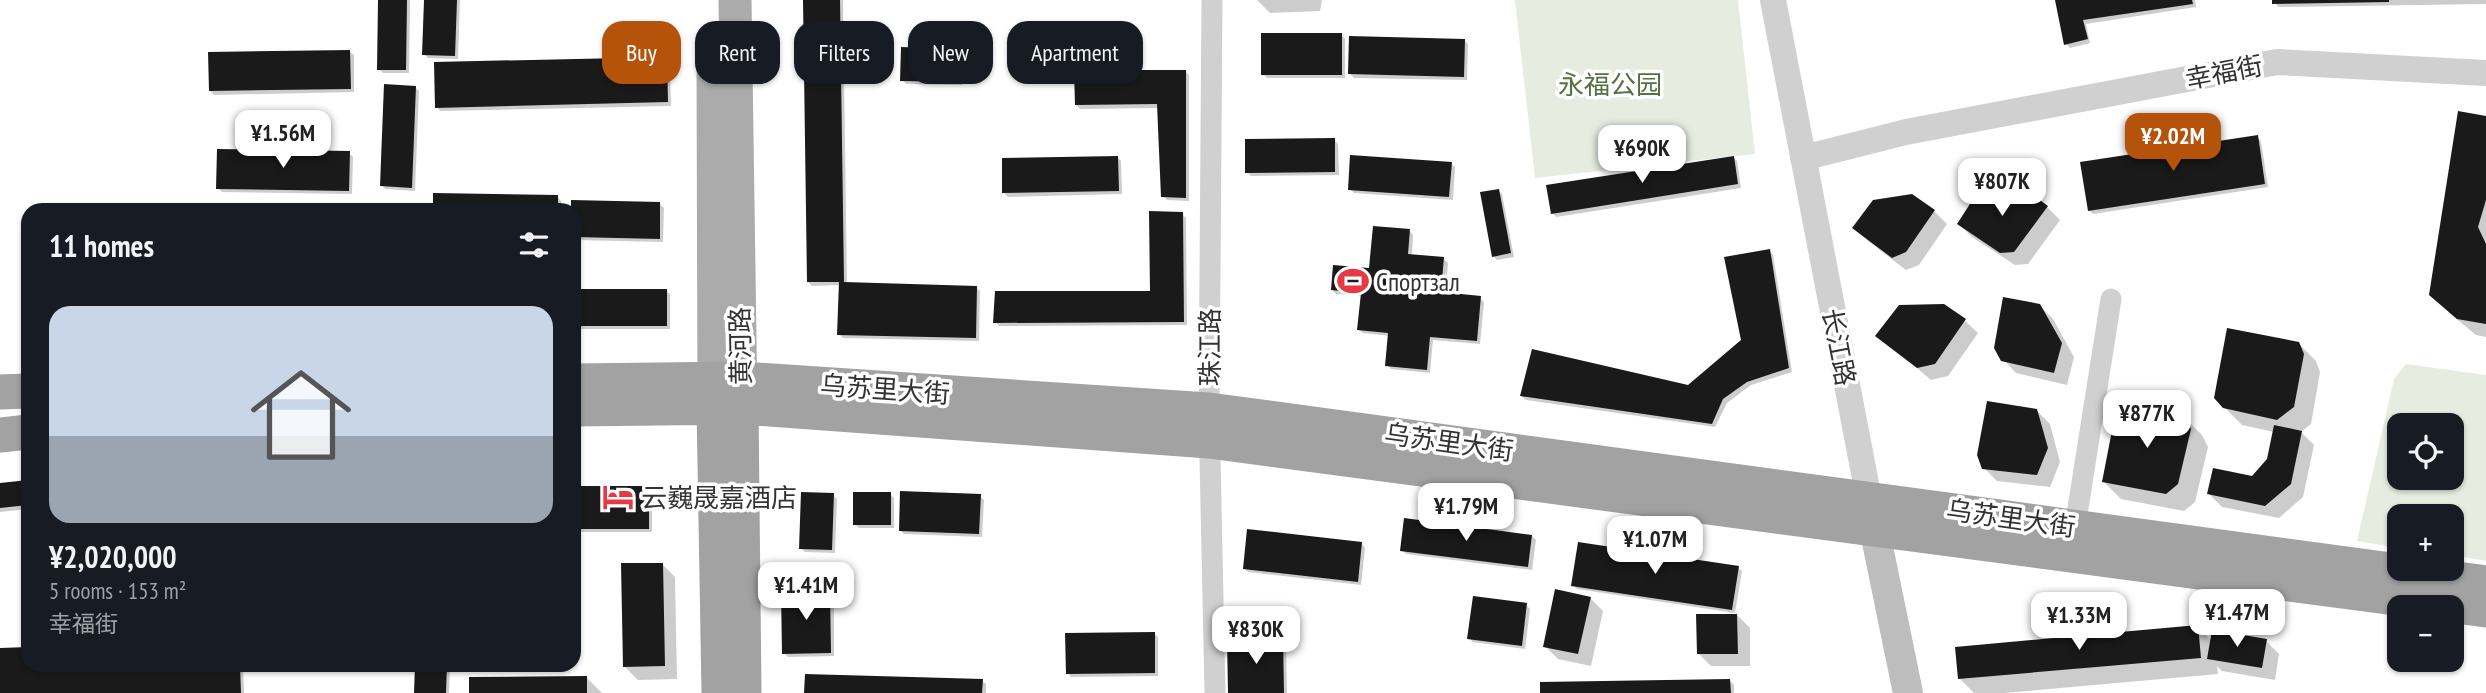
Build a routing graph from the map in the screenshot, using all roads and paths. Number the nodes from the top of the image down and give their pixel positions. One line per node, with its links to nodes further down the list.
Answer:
1 (713, 0): 11 (main road, 黄河路)
2 (735, 0): 11 (main road, 黄河路)
3 (1212, 0): 13 (street, 珠江路)
4 (1773, 0): 6 (street, 长江路)
5 (2486, 73): 6 (street, 幸福街)
6 (1803, 158): 16 (street, 长江路)
7 (2111, 299): 17 (street)
8 (581, 382): 11 (highway, 乌苏里大街)
9 (21, 391): 10 (highway)
10 (0, 392)
11 (728, 393): 12 (highway, 乌苏里大街); 13 (highway, 乌苏里大街); 20 (highway, 黄河路); 21 (highway, 黄河路)
12 (581, 408)
13 (1209, 426): 16 (highway, 乌苏里大街); 22 (street, 珠江路)
14 (21, 433): 15 (highway)
15 (0, 435)
16 (1871, 514): 17 (highway, 乌苏里大街); 19 (highway, 乌苏里大街); 23 (main road, 长江路)
17 (2075, 527): 18 (highway, 乌苏里大街)
18 (2486, 583)
19 (2486, 610)
20 (719, 693)
21 (744, 693)
22 (1215, 693)
23 (1908, 693)

